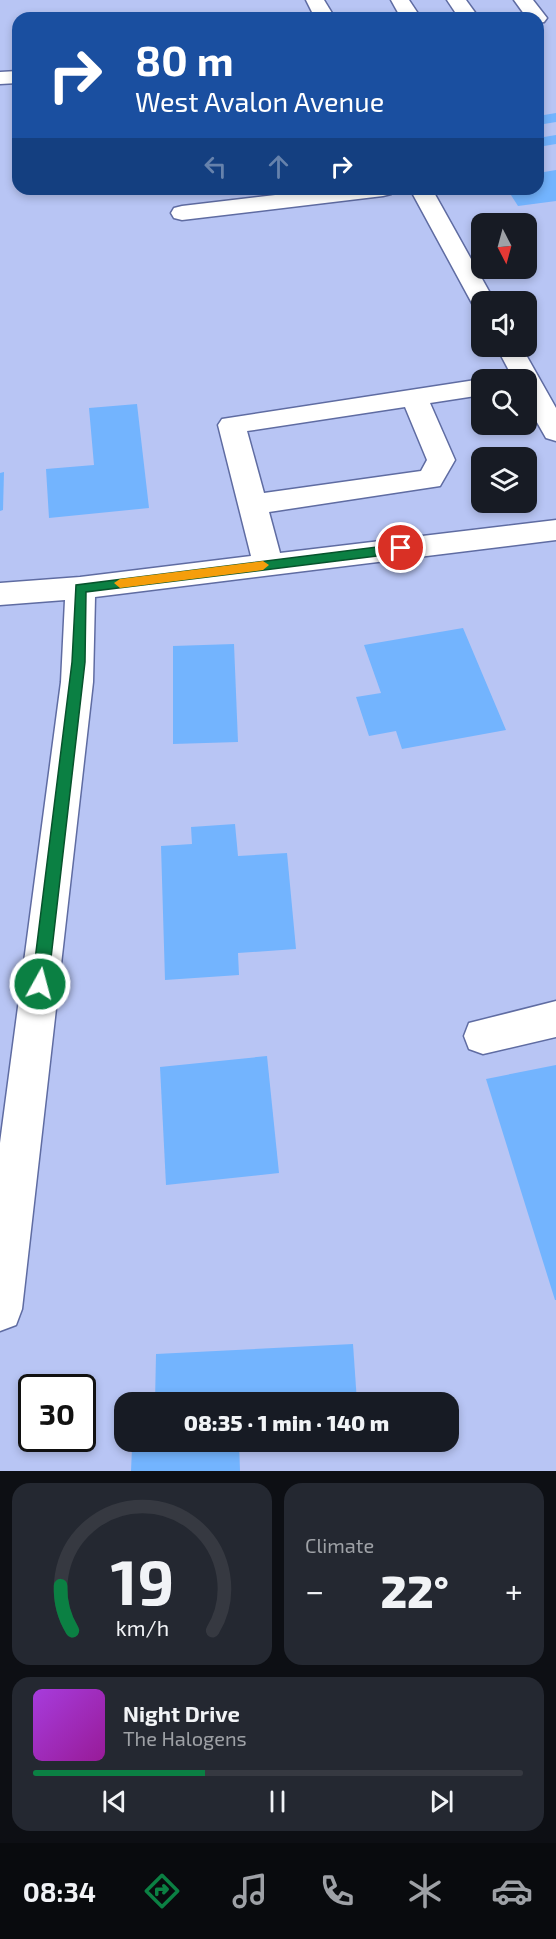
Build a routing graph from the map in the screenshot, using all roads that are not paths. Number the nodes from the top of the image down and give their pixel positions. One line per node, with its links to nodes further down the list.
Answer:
1 (523, 0): 2 (street)
2 (532, 12)
3 (290, 195): 5 (street)
4 (424, 195): 6 (street)
5 (182, 213)
6 (477, 291)
7 (471, 389): 8 (street)
8 (414, 397): 11 (street); 11 (street)
9 (537, 398): 10 (street)
10 (556, 432)
11 (252, 505): 13 (street)
12 (556, 530): 13 (street)
13 (268, 565): 14 (street)
14 (80, 588): 15 (street); 18 (street)
15 (0, 594)
16 (556, 1019): 17 (street)
17 (483, 1036)
18 (0, 1309)

